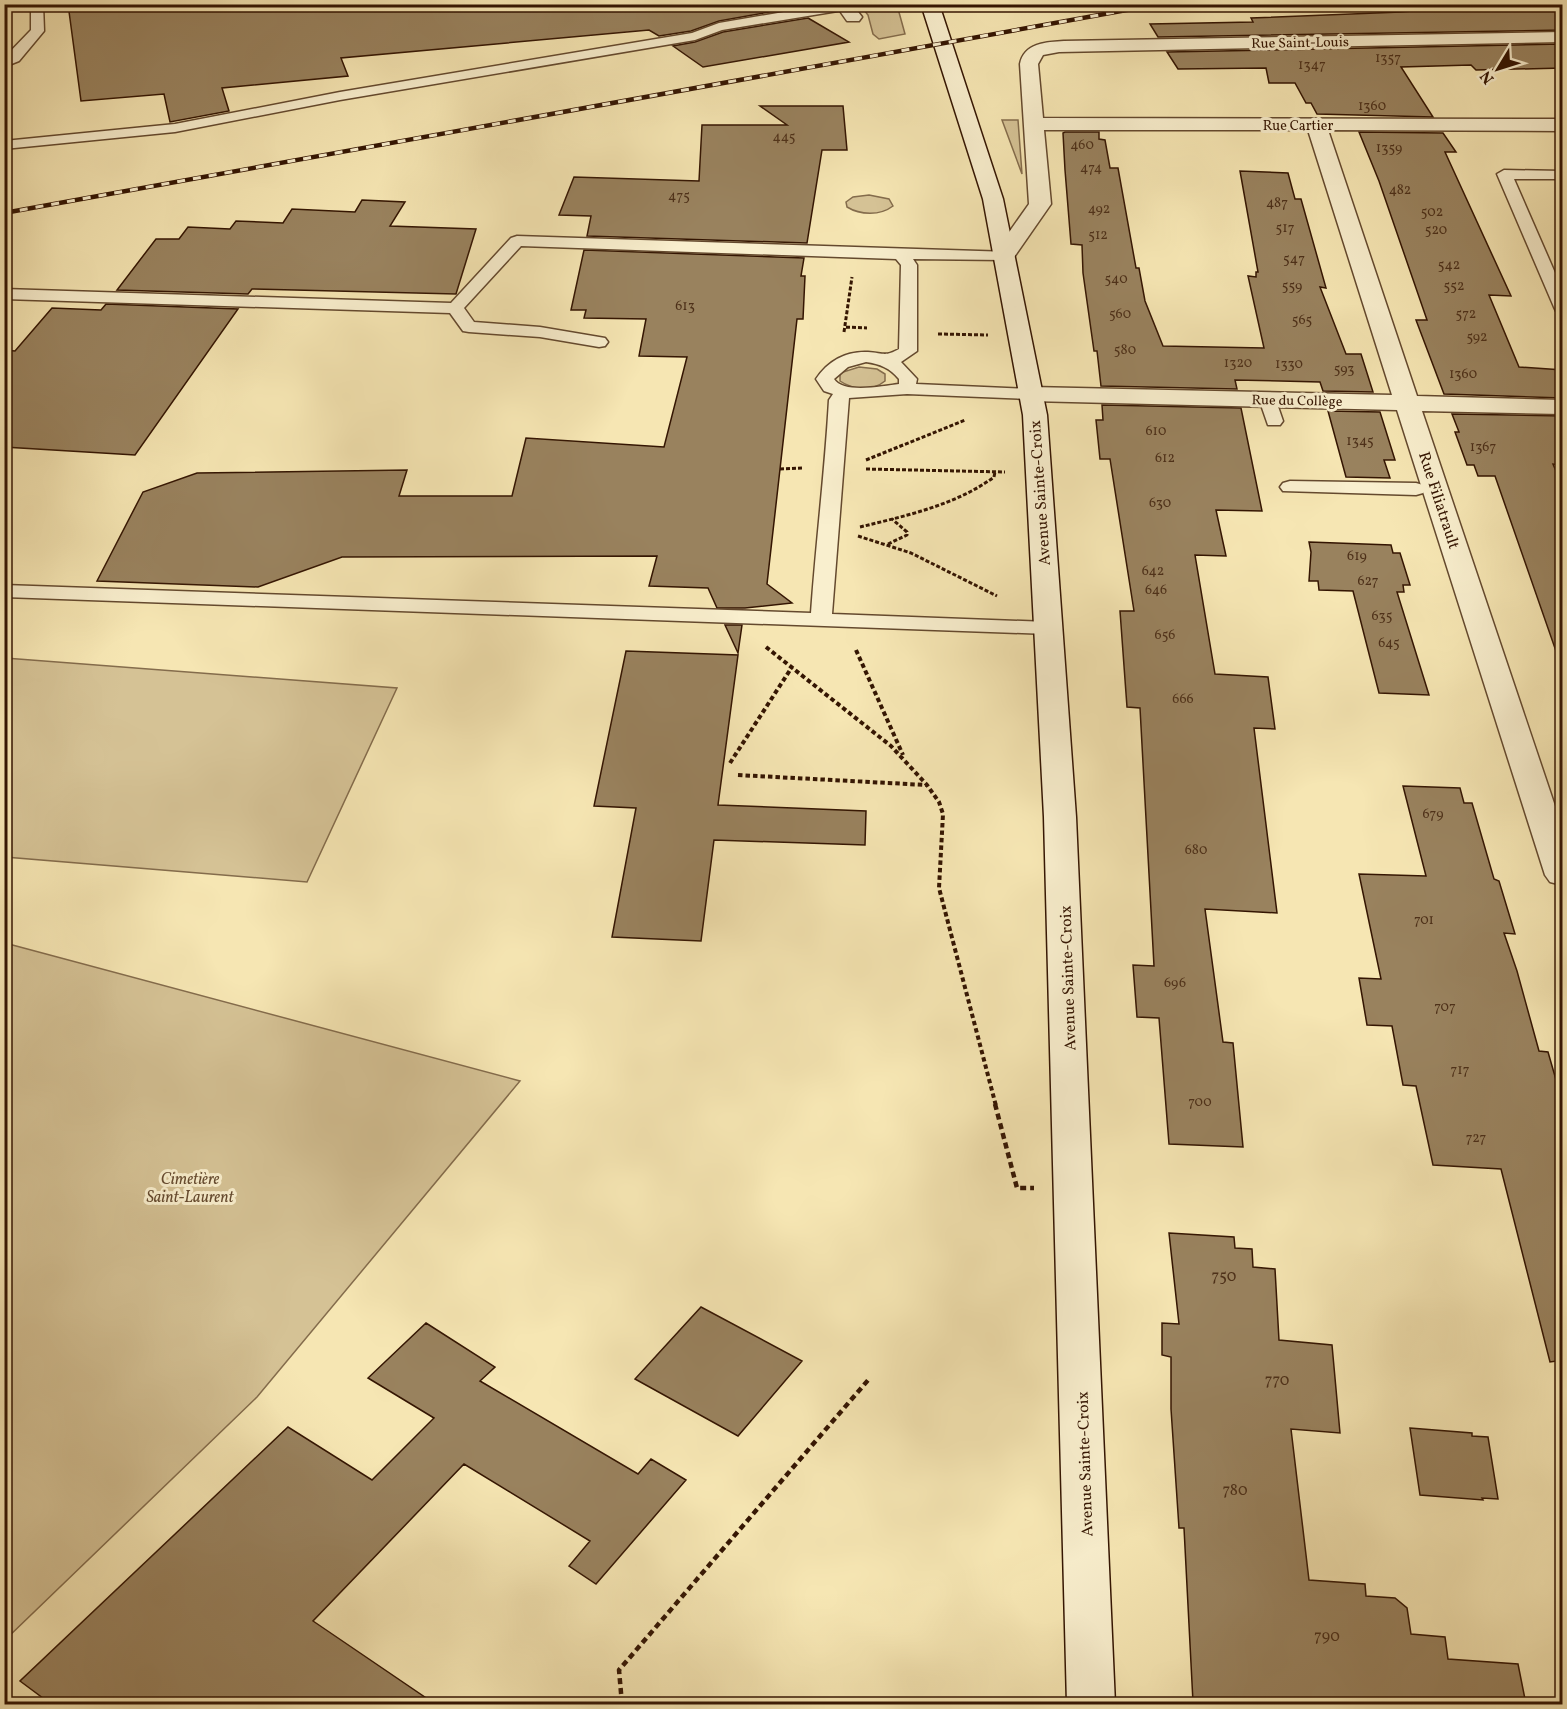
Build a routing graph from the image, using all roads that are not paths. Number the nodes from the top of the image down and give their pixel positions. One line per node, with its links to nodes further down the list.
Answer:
1 (37, 4): 5 (lane)
2 (930, 4): 12 (street, Avenue Sainte-Croix)
3 (846, 9): 9 (lane)
4 (1563, 37): 6 (street, Rue Saint-Louis)
5 (4, 63)
6 (1033, 124): 7 (street, Rue Cartier); 12 (street)
7 (1316, 125): 8 (street, Rue Cartier); 21 (street, Rue Filiatrault)
8 (1563, 125)
9 (4, 145)
10 (1563, 175): 14 (lane)
11 (901, 254): 12 (lane); 15 (lane); 17 (lane)
12 (1004, 255): 20 (street, Avenue Sainte-Croix)
13 (4, 294): 15 (lane)
14 (1563, 307)
15 (455, 308): 16 (lane)
16 (599, 342)
17 (889, 362): 18 (lane); 19 (lane)
18 (907, 389): 19 (lane); 20 (lane)
19 (844, 392): 26 (lane)
20 (1031, 393): 21 (street, Rue du Collège); 27 (street, Avenue Sainte-Croix)
21 (1409, 402): 22 (street, Rue du Collège); 28 (street, Rue Filiatrault)
22 (1563, 407)
23 (1290, 487): 24 (lane)
24 (1416, 489)
25 (4, 591): 26 (lane)
26 (821, 620): 27 (lane)
27 (1048, 628): 29 (street, Avenue Sainte-Croix)
28 (1563, 875)
29 (1091, 1704)

